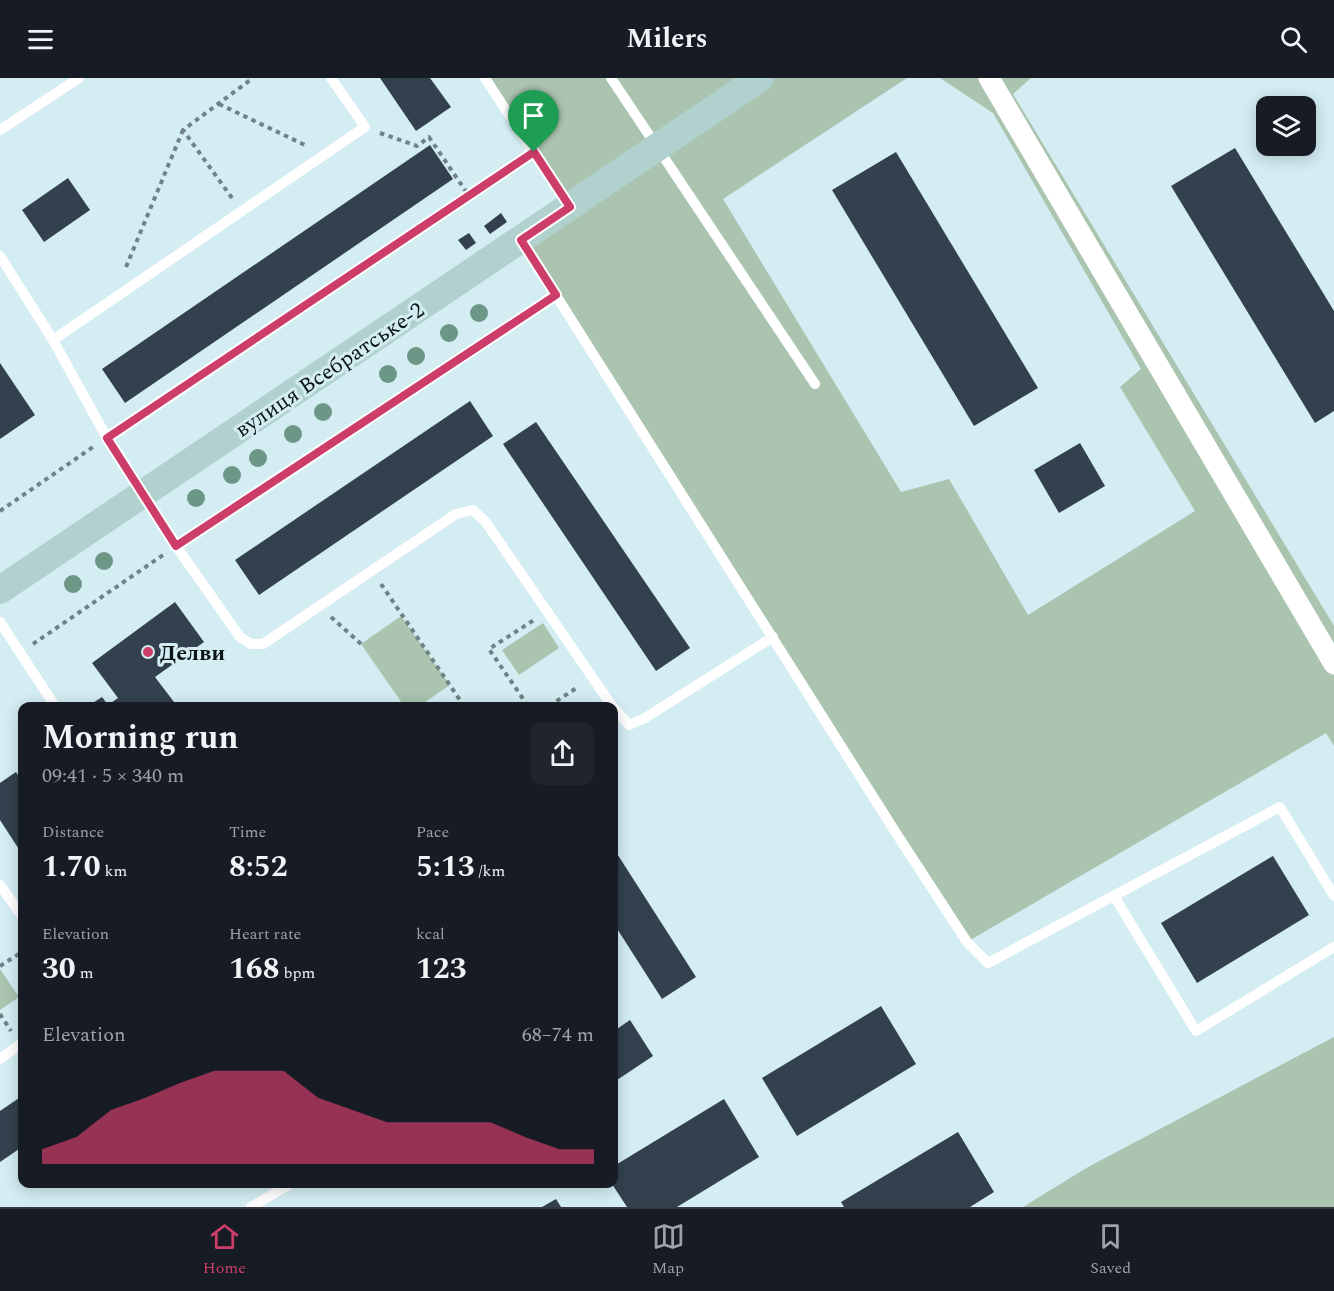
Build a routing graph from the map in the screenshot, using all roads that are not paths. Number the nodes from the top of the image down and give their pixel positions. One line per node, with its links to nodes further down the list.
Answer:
1 (79, 78): 7 (lane)
2 (331, 78): 12 (lane)
3 (485, 78): 9 (lane)
4 (611, 78): 8 (lane)
5 (760, 78): 8 (street, вулиця Всебратське-2)
6 (988, 78): 18 (street)
7 (0, 130)
8 (657, 148): 9 (street, вулиця Всебратське-2); 13 (lane)
9 (570, 207): 10 (street, вулиця Всебратське-2)
10 (521, 240): 14 (street, вулиця Всебратське-2); 17 (lane)
11 (0, 256): 12 (lane)
12 (53, 339): 14 (lane)
13 (815, 384)
14 (143, 494): 15 (street, вулиця Всебратське-2); 20 (lane)
15 (0, 590)
16 (0, 622): 19 (lane)
17 (773, 637): 21 (lane); 23 (lane)
18 (1334, 664)
19 (52, 702)
20 (610, 702)
21 (618, 713)
22 (0, 885): 25 (lane)
23 (1114, 896): 24 (lane); 26 (lane)
24 (1334, 896)
25 (18, 910)
26 (1334, 947)
27 (18, 1046): 28 (lane)
28 (0, 1059)
29 (283, 1188): 30 (lane)
30 (251, 1207)

